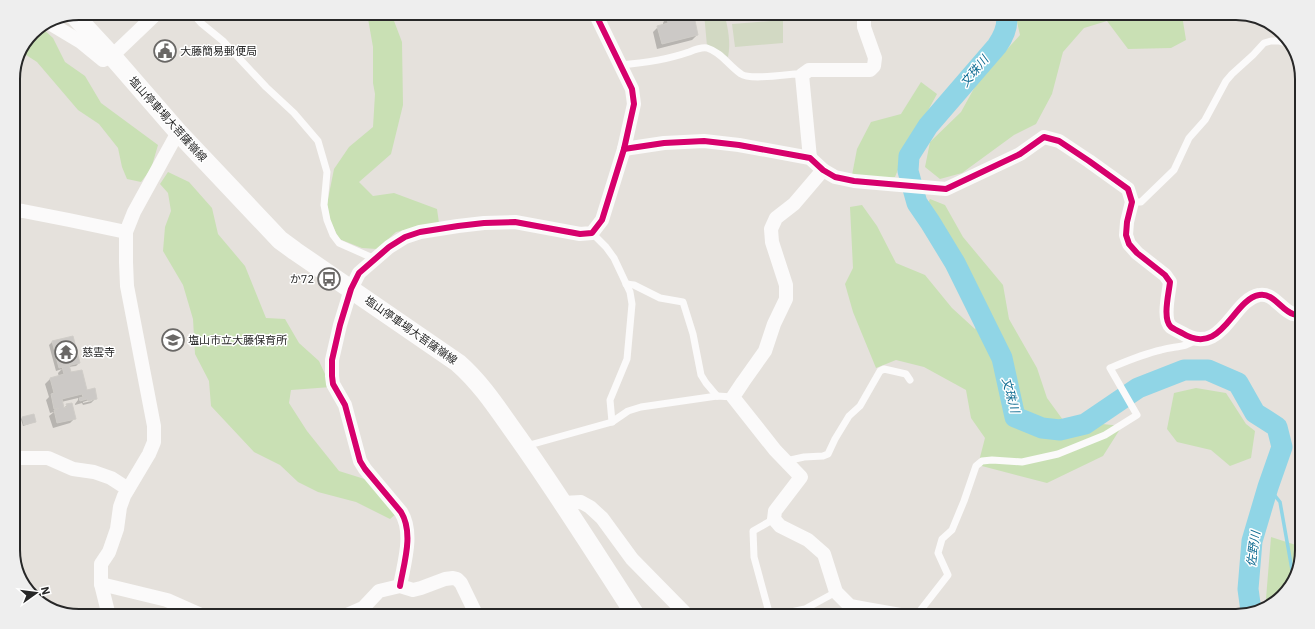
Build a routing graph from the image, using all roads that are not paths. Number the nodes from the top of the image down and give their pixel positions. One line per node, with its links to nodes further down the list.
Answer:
1 (79, 20): 8 (main road, 塩山停車場大菩薩嶺線)
2 (150, 20): 8 (street)
3 (198, 20): 19 (lane)
4 (598, 20): 9 (street)
5 (864, 20): 10 (street)
6 (54, 26): 8 (street)
7 (1281, 42): 15 (lane)
8 (112, 56): 11 (main road, 塩山停車場大菩薩嶺線)
9 (620, 65): 10 (lane); 12 (street)
10 (802, 75): 13 (street)
11 (178, 132): 17 (street); 21 (main road, 塩山停車場大菩薩嶺線)
12 (624, 149): 13 (street); 18 (street)
13 (810, 158): 14 (street)
14 (822, 170): 15 (street); 26 (street)
15 (1132, 202): 23 (street)
16 (20, 211): 17 (street)
17 (126, 232): 31 (street)
18 (592, 233): 19 (street); 20 (lane)
19 (375, 259): 21 (street)
20 (626, 284): 25 (lane); 27 (lane)
21 (351, 289): 28 (main road, 塩山停車場大菩薩嶺線); 35 (street)
22 (1295, 315): 23 (street)
23 (1197, 339): 46 (lane)
24 (910, 380): 30 (lane)
25 (717, 396): 26 (lane); 27 (lane)
26 (733, 397): 30 (street)
27 (612, 422): 28 (lane)
28 (524, 446): 32 (main road, 塩山停車場大菩薩嶺線)
29 (20, 458): 31 (street)
30 (786, 461): 33 (street)
31 (128, 489): 34 (street)
32 (563, 503): 41 (main road, 塩山停車場大菩薩嶺線); 42 (street)
33 (774, 519): 36 (street); 43 (lane)
34 (101, 584): 37 (street); 38 (street)
35 (400, 586): 39 (street); 40 (street)
36 (836, 592): 44 (lane); 45 (street)
37 (107, 609)
38 (187, 609)
39 (361, 609)
40 (474, 609)
41 (631, 609)
42 (680, 609)
43 (769, 609)
44 (805, 609)
45 (862, 609)
46 (922, 609)

